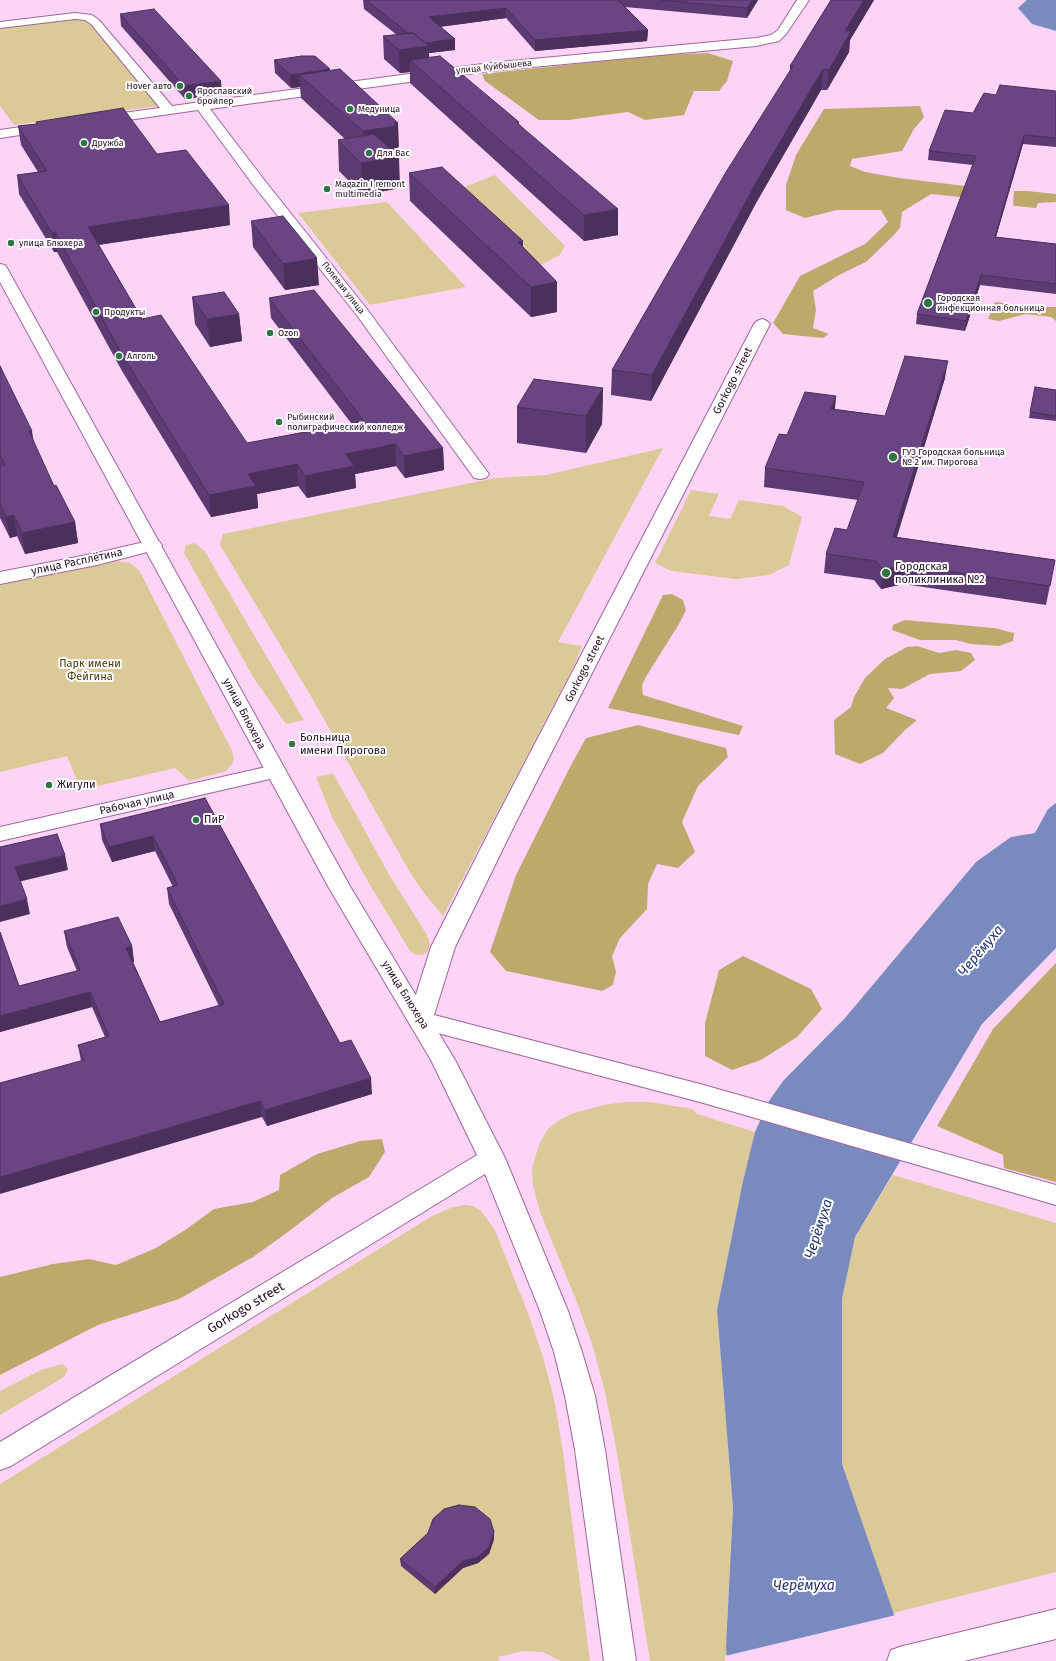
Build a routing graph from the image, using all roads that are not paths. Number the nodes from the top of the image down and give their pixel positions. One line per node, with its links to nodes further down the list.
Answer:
1 (803, 0): 3 (street, улица Куйбышева)
2 (0, 25): 4 (street)
3 (202, 107): 4 (street, улица Куйбышева); 10 (street, Полевая улица)
4 (169, 111): 5 (street, улица Куйбышева)
5 (90, 122)
6 (60, 126): 7 (street)
7 (5, 130)
8 (0, 268): 11 (street, улица Блюхера)
9 (762, 324): 15 (street, Gorkogo street)
10 (480, 474)
11 (153, 545): 12 (street, улица Расплётина); 13 (street, улица Блюхера)
12 (0, 578)
13 (275, 771): 14 (street, Рабочая улица); 15 (street, улица Блюхера)
14 (0, 834)
15 (420, 1020): 16 (street, улица Блюхера); 17 (street)
16 (492, 1158): 18 (street, Gorkogo street); 20 (street, улица Блюхера)
17 (1056, 1195)
18 (0, 1457)
19 (1056, 1624): 21 (street)
20 (620, 1661)
21 (903, 1661)

